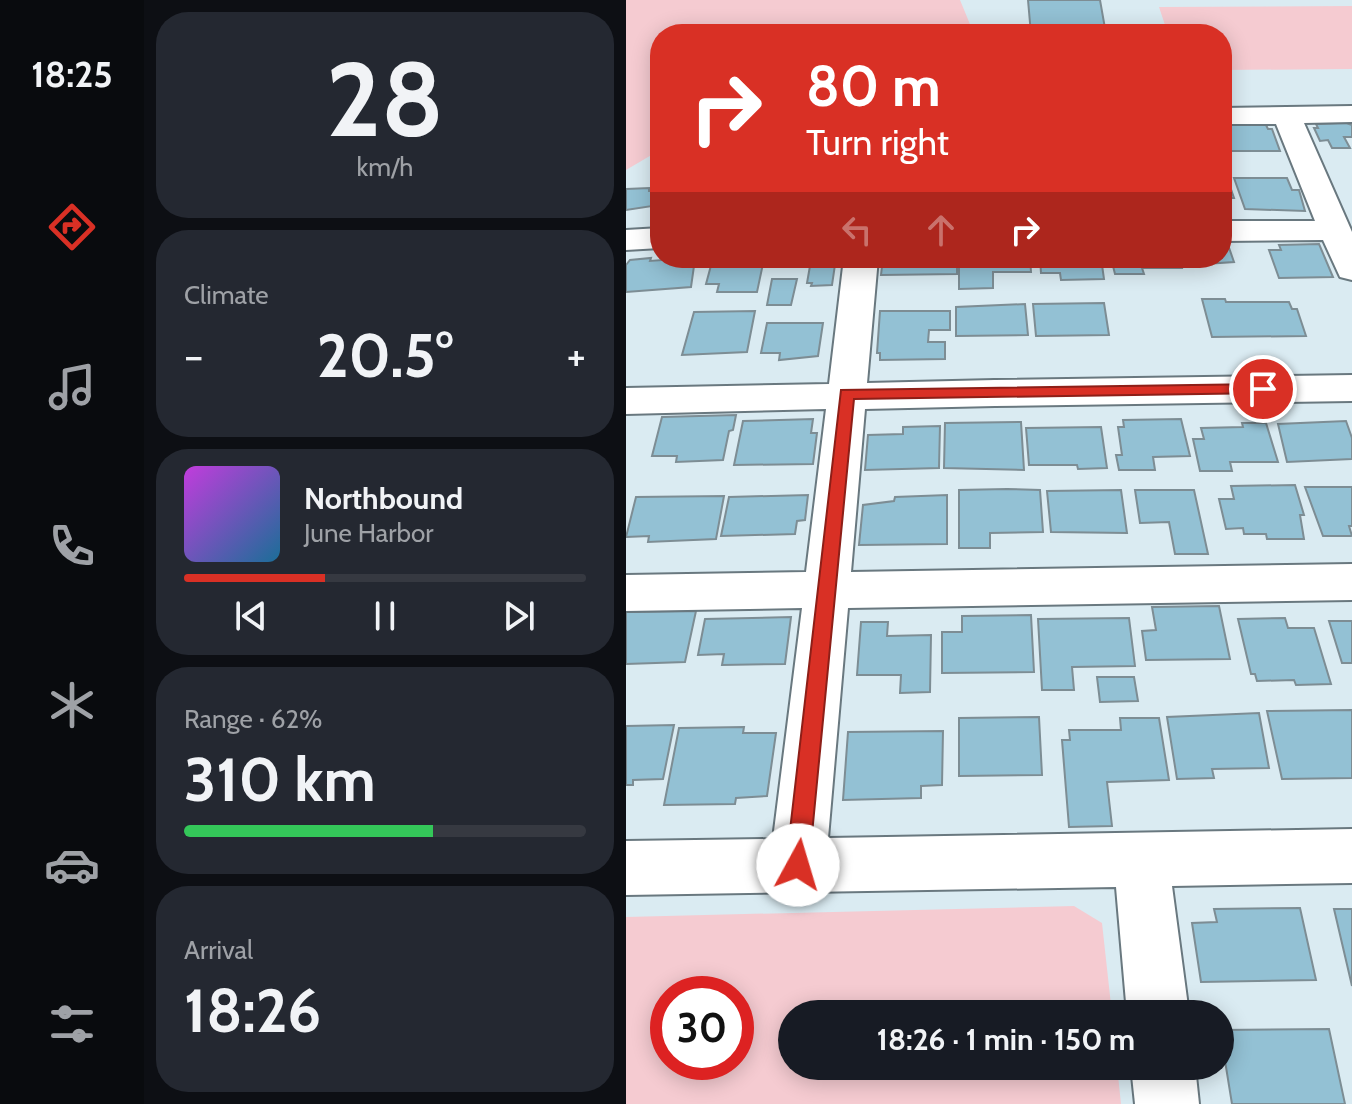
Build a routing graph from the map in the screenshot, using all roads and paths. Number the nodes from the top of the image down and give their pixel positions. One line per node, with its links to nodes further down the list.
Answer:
1 (1352, 114): 2 (street)
2 (1286, 115): 3 (street); 4 (street)
3 (1232, 116)
4 (1335, 230): 5 (street); 9 (street)
5 (1232, 231)
6 (650, 239): 7 (street)
7 (626, 240)
8 (860, 268): 11 (street)
9 (1352, 270)
10 (1352, 388): 11 (street)
11 (847, 394): 12 (street); 14 (street)
12 (626, 401)
13 (1352, 582): 14 (street)
14 (826, 590): 15 (street); 18 (street)
15 (626, 593)
16 (1352, 856): 17 (street)
17 (1141, 859): 18 (street); 20 (street)
18 (798, 865): 19 (street)
19 (626, 868)
20 (1156, 1000)
21 (1164, 1080): 22 (street)
22 (1167, 1104)

